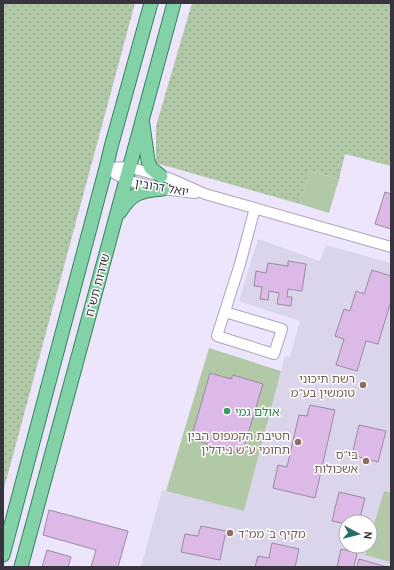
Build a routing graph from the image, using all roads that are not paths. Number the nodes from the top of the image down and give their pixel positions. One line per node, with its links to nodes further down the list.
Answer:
1 (151, 3): 4 (main road, שדרות תש"ח)
2 (174, 3): 3 (main road, שדרות תש"ח)
3 (143, 116): 5 (main road, שדרות תש"ח); 6 (main road)
4 (106, 168): 5 (street, יואל דרובין); 13 (main road, שדרות תש"ח)
5 (127, 173): 6 (street, יואל דרובין); 7 (street, יואל דרובין); 10 (main road, שדרות תש"ח)
6 (161, 176): 8 (street, יואל דרובין)
7 (163, 189): 8 (street, יואל דרובין); 10 (main road)
8 (204, 194): 9 (street, יואל דרובין)
9 (256, 208): 11 (street, יואל דרובין); 12 (street)
10 (113, 224): 14 (main road, שדרות תש"ח)
11 (391, 247)
12 (225, 312): 12 (street)
13 (3, 555)
14 (21, 567)

